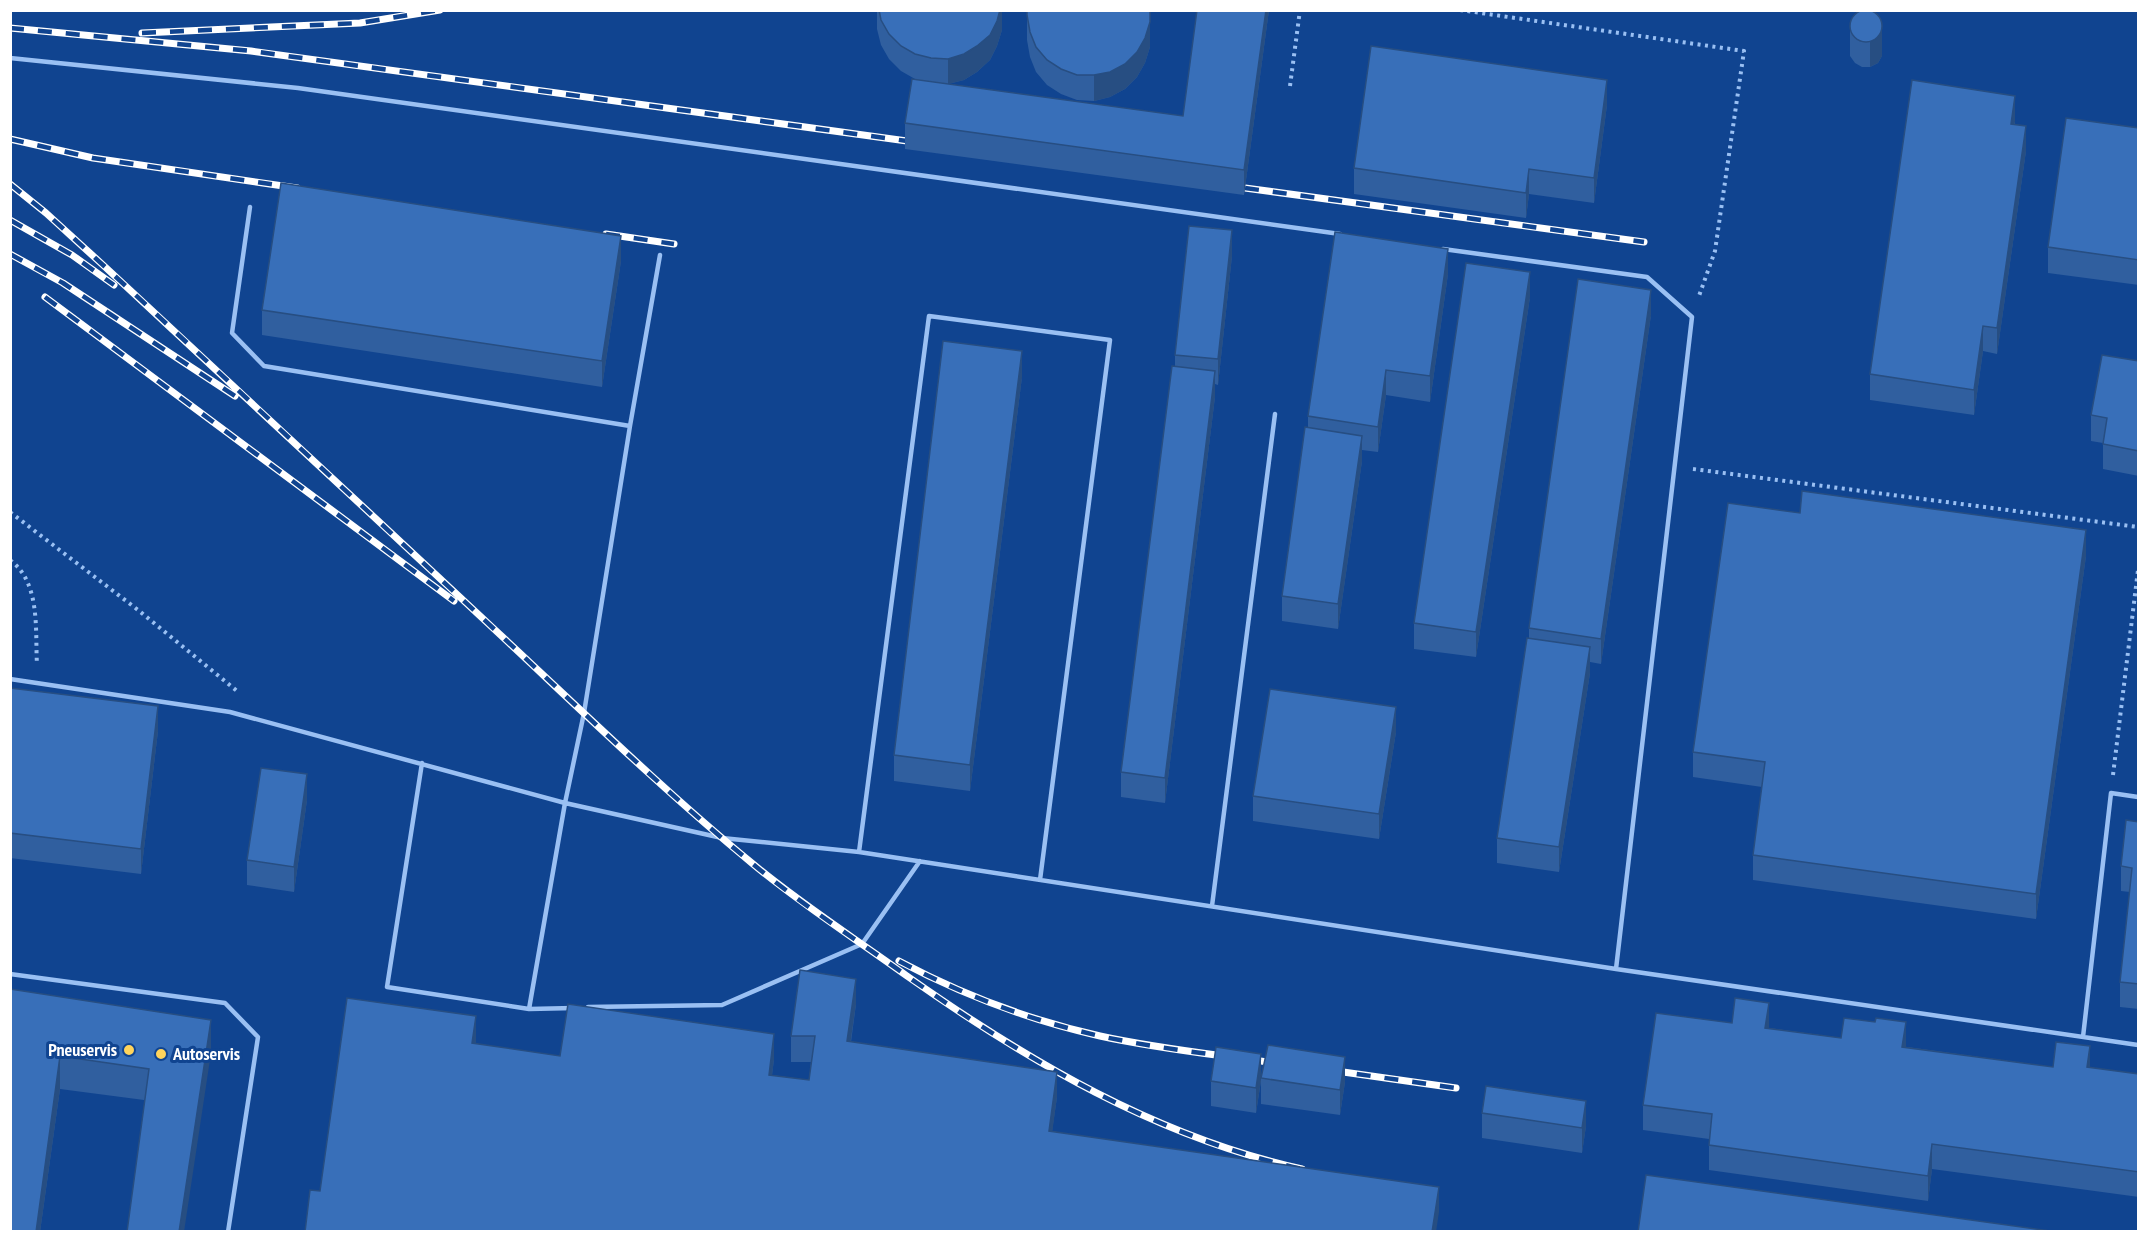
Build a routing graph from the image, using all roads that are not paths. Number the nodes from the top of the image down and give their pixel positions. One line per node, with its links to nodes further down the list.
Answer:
1 (10, 58): 3 (lane)
2 (250, 207): 7 (lane)
3 (1352, 236)
4 (1435, 248): 16 (lane)
5 (660, 255): 7 (lane)
6 (1275, 414): 15 (lane)
7 (630, 426): 11 (lane)
8 (10, 679): 9 (lane)
9 (422, 763): 11 (lane); 18 (lane)
10 (2139, 797): 19 (lane)
11 (565, 803): 12 (lane); 18 (lane)
12 (859, 852): 13 (lane); 14 (lane)
13 (920, 861): 14 (lane); 18 (lane)
14 (1040, 880): 15 (lane)
15 (1212, 906): 16 (lane)
16 (1616, 969): 19 (lane)
17 (10, 974): 21 (lane)
18 (529, 1009)
19 (2083, 1037): 20 (lane)
20 (2139, 1045)
21 (228, 1232)

